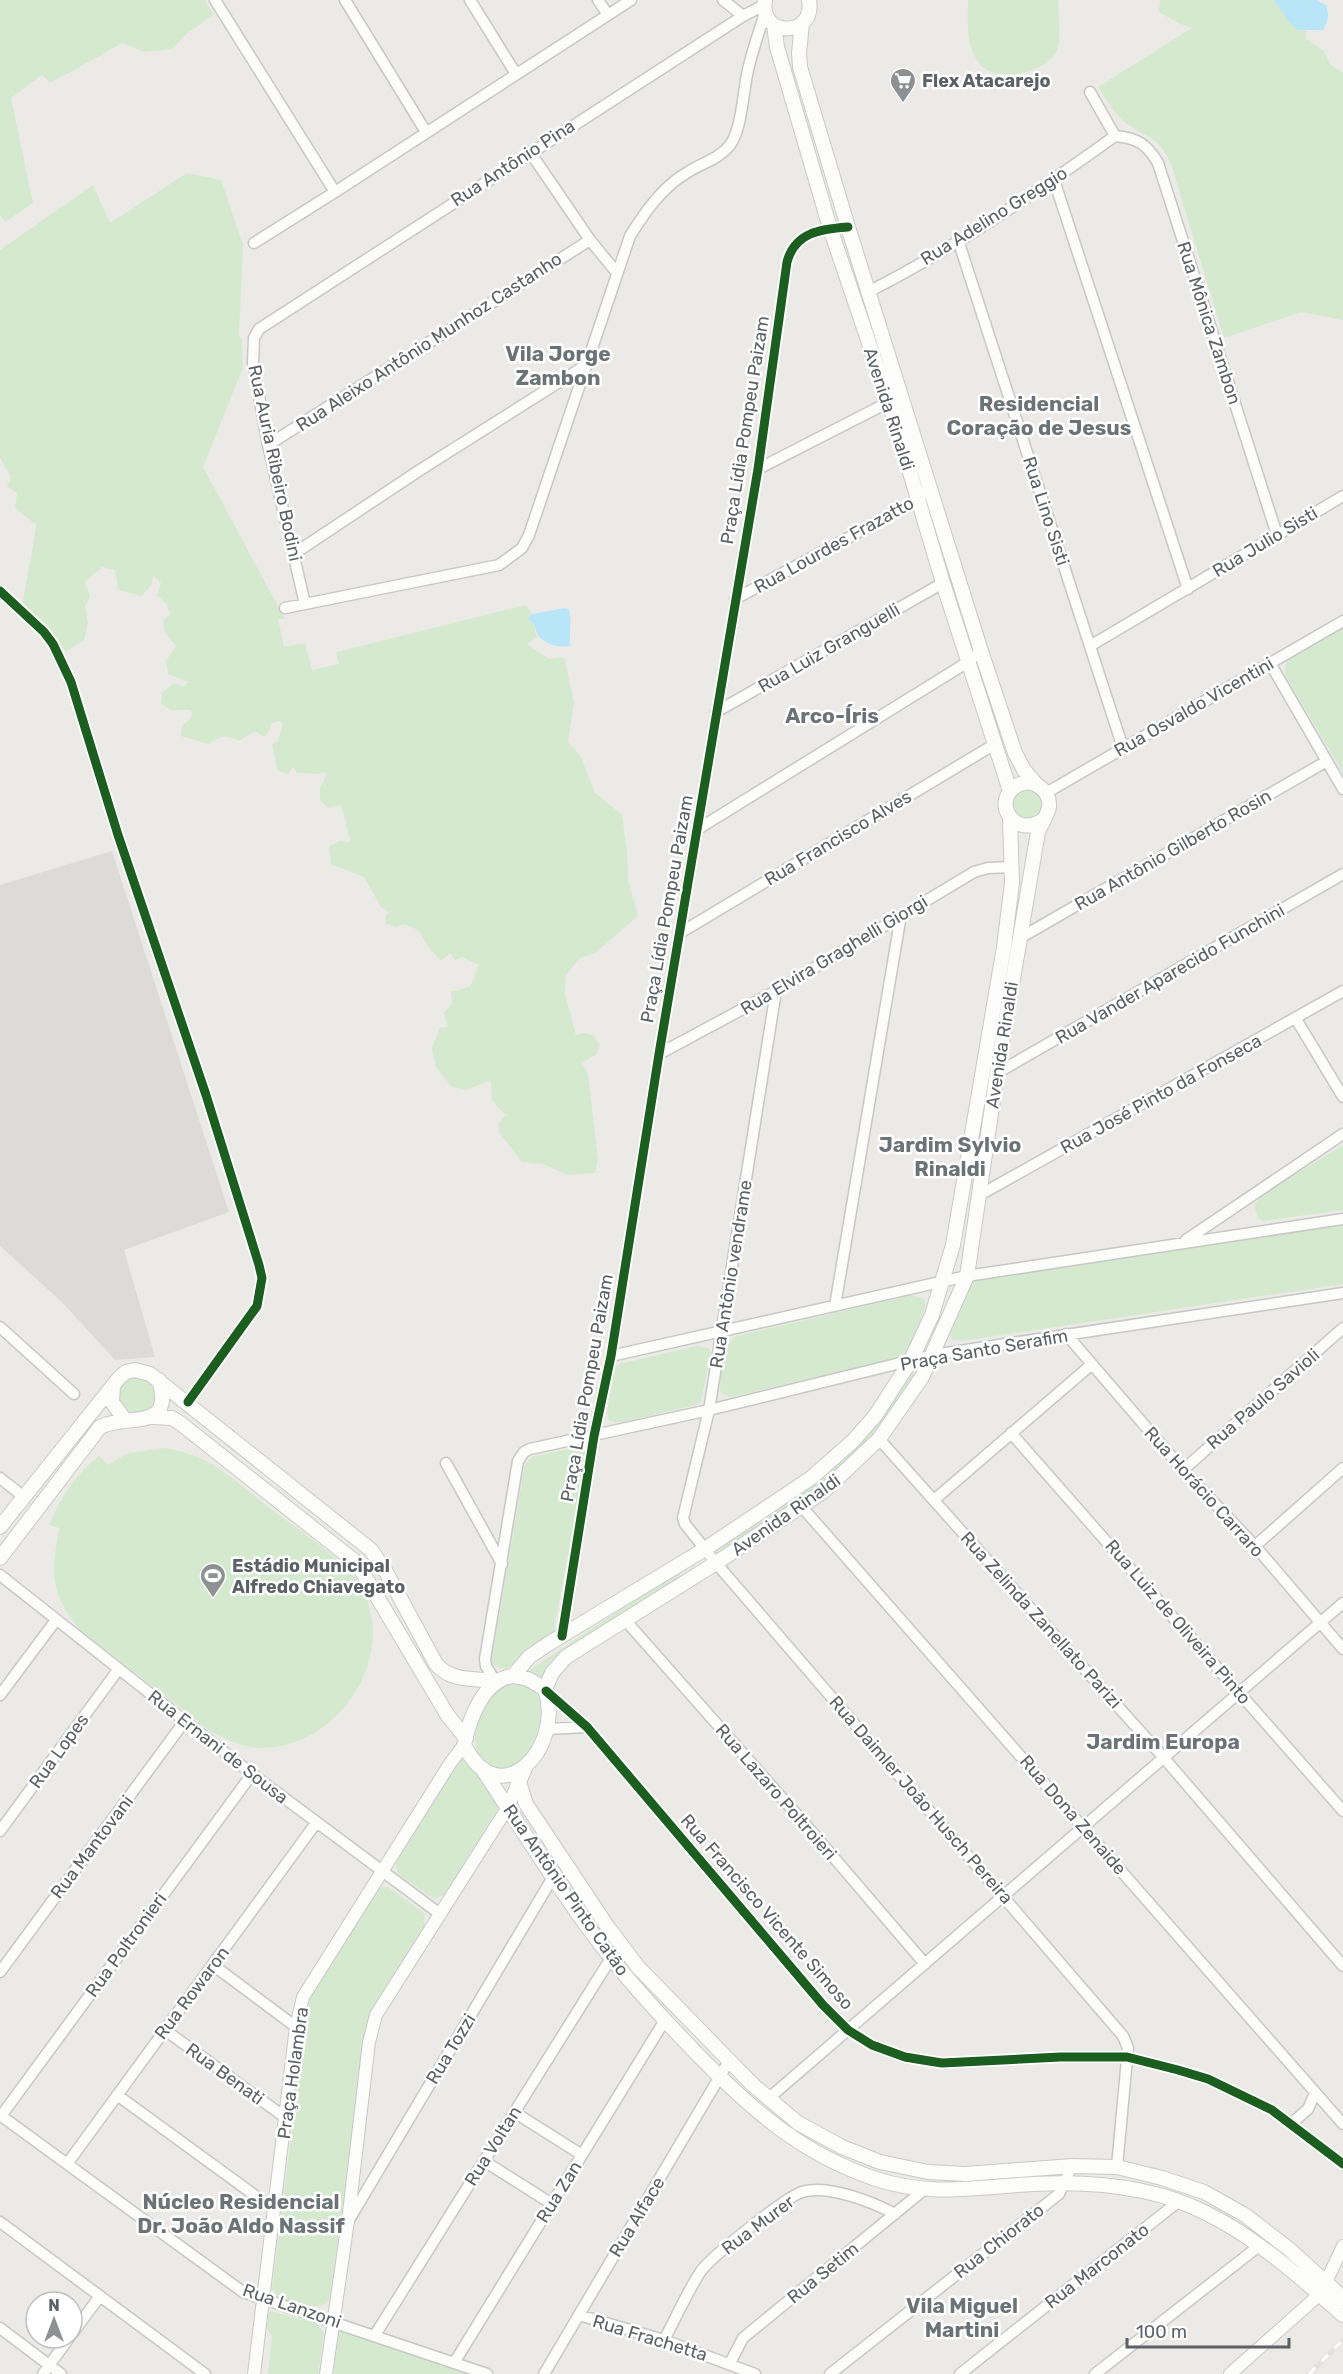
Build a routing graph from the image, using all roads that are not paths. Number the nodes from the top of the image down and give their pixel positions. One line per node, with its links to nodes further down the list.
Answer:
1 (215, 0): 19 (street)
2 (345, 0): 15 (street)
3 (470, 0): 13 (street)
4 (598, 0): 9 (street)
5 (632, 0): 9 (street)
6 (723, 0): 10 (street)
7 (809, 0): 11 (main road, Avenida Rinaldi)
8 (764, 4): 10 (street, Rua Antônio Pina); 12 (main road); 25 (street)
9 (608, 15): 13 (street)
10 (742, 16): 17 (street, Rua Antônio Pina)
11 (802, 23): 12 (main road); 20 (main road, Avenida Rinaldi)
12 (774, 25): 21 (main road, Avenida Rinaldi)
13 (516, 74): 15 (street)
14 (1090, 92): 16 (street)
15 (426, 132): 19 (street)
16 (1115, 135): 18 (street, Rua Adelino Greggio); 35 (street, Rua Mônica Zambon)
17 (530, 152): 22 (street); 27 (street, Rua Antônio Pina)
18 (1054, 180): 23 (street, Rua Adelino Greggio); 38 (street)
19 (335, 192): 24 (street)
20 (848, 227): 21 (street, Praça Lídia Pompeu Paizam); 26 (main road, Avenida Rinaldi)
21 (830, 228): 29 (main road, Avenida Rinaldi); 31 (street, Praça Lídia Pompeu Paizam)
22 (590, 240): 25 (street); 30 (street, Rua Aleixo Antônio Munhoz Castanho)
23 (958, 240): 26 (street, Rua Adelino Greggio); 44 (street, Rua Lino Sisti)
24 (254, 243)
25 (617, 273): 28 (street)
26 (870, 291): 32 (main road, Avenida Rinaldi)
27 (265, 325): 30 (street, Rua Auria Ribeiro Bodini)
28 (586, 365): 36 (street); 41 (street)
29 (888, 402): 31 (street); 34 (main road, Avenida Rinaldi)
30 (268, 445): 36 (street, Rua Auria Ribeiro Bodini)
31 (758, 469): 40 (street, Praça Lídia Pompeu Paizam)
32 (929, 485): 34 (street, Rua Lourdes Frazatto); 45 (main road, Avenida Rinaldi)
33 (1343, 496): 35 (street, Rua Julio Sisti)
34 (918, 500): 37 (main road, Avenida Rinaldi); 40 (street, Rua Lourdes Frazatto)
35 (1277, 535): 38 (street, Rua Julio Sisti)
36 (295, 553): 41 (street, Rua Auria Ribeiro Bodini)
37 (942, 583): 46 (main road, Avenida Rinaldi); 48 (street, Rua Luiz Granguelli)
38 (1188, 590): 44 (street, Rua Julio Sisti)
39 (0, 591): 88 (street)
40 (735, 599): 48 (street, Praça Lídia Pompeu Paizam)
41 (305, 604): 42 (street)
42 (285, 608)
43 (1343, 621): 47 (street, Rua Osvaldo Vicentini)
44 (1090, 646): 50 (street, Rua Lino Sisti)
45 (981, 651): 46 (street); 52 (main road, Avenida Rinaldi)
46 (968, 662): 49 (main road, Avenida Rinaldi); 57 (street)
47 (1270, 663): 50 (street, Rua Osvaldo Vicentini); 51 (street)
48 (716, 712): 57 (street, Praça Lídia Pompeu Paizam)
49 (995, 744): 54 (main road, Avenida Rinaldi); 61 (street, Rua Francisco Alves)
50 (1123, 748): 52 (street, Rua Osvaldo Vicentini)
51 (1327, 761): 53 (street); 62 (street, Rua Antônio Gilberto Rosin)
52 (1041, 789): 54 (main road); 56 (main road)
53 (1343, 789)
54 (1010, 791): 55 (main road)
55 (1010, 818): 56 (main road); 58 (main road, Avenida Rinaldi)
56 (1043, 820): 62 (main road, Avenida Rinaldi)
57 (698, 829): 61 (street, Praça Lídia Pompeu Paizam)
58 (1012, 867): 60 (street, Rua Elvira Graghelli Giorgi); 74 (main road, Avenida Rinaldi)
59 (1343, 874): 67 (street, Rua Vander Aparecido Funchini)
60 (901, 915): 63 (street, Rua Elvira Graghelli Giorgi); 76 (street)
61 (680, 933): 66 (street, Praça Lídia Pompeu Paizam)
62 (1020, 938): 67 (main road, Avenida Rinaldi)
63 (776, 991): 66 (street, Rua Elvira Graghelli Giorgi); 79 (street, Rua Antônio vendrame)
64 (1343, 991): 65 (street, Rua José Pinto da Fonseca)
65 (1296, 1019): 68 (street); 70 (street, Rua José Pinto da Fonseca)
66 (659, 1054): 82 (street, Praça Lídia Pompeu Paizam)
67 (998, 1073): 70 (main road, Avenida Rinaldi)
68 (1343, 1097)
69 (1343, 1134): 72 (street)
70 (978, 1196): 73 (main road, Avenida Rinaldi)
71 (1343, 1219): 72 (street)
72 (1184, 1242): 73 (street)
73 (967, 1276): 74 (street); 81 (main road, Avenida Rinaldi)
74 (943, 1282): 76 (street); 83 (main road, Avenida Rinaldi)
75 (1341, 1296): 80 (street, Praça Santo Serafim)
76 (835, 1306): 79 (street)
77 (0, 1327): 87 (street)
78 (1343, 1328): 97 (street, Rua Paulo Savioli)
79 (722, 1333): 82 (street); 89 (street, Rua Antônio vendrame)
80 (1066, 1334): 81 (street, Praça Santo Serafim); 84 (street, Rua Horácio Carraro)
81 (933, 1355): 83 (street, Praça Santo Serafim); 94 (main road, Avenida Rinaldi)
82 (611, 1356): 93 (street, Praça Lídia Pompeu Paizam)
83 (910, 1362): 89 (street, Praça Santo Serafim); 104 (main road, Avenida Rinaldi)
84 (1091, 1365): 92 (street); 97 (street, Rua Horácio Carraro)
85 (159, 1380): 86 (main road); 88 (main road); 90 (main road)
86 (112, 1386): 91 (main road); 99 (main road)
87 (74, 1394)
88 (188, 1402): 117 (main road)
89 (709, 1410): 93 (street, Praça Santo Serafim); 104 (street, Rua Antônio vendrame)
90 (153, 1417): 91 (main road); 124 (main road)
91 (125, 1420): 105 (main road)
92 (1011, 1433): 100 (street); 119 (street, Rua Luiz de Oliveira Pinto)
93 (594, 1436): 107 (street, Praça Santo Serafim); 113 (street, Praça Lídia Pompeu Paizam)
94 (879, 1439): 100 (street, Rua Zelinda Zanellato Parizi); 101 (main road, Avenida Rinaldi)
95 (446, 1463): 107 (street)
96 (1343, 1468): 103 (street)
97 (1183, 1470): 103 (street, Rua Horácio Carraro)
98 (0, 1478): 99 (street)
99 (24, 1497): 102 (main road)
100 (933, 1500): 125 (street, Rua Zelinda Zanellato Parizi)
101 (802, 1507): 106 (main road, Avenida Rinaldi); 132 (street, Rua Dona Zenaide)
102 (0, 1527)
103 (1255, 1546): 112 (street, Rua Horácio Carraro)
104 (705, 1549): 106 (street, Rua Daimler João Husch Pereira); 113 (main road, Avenida Rinaldi)
105 (0, 1558)
106 (716, 1563): 111 (main road, Avenida Rinaldi); 136 (street, Rua Daimler João Husch Pereira)
107 (502, 1564): 117 (street)
108 (0, 1575): 110 (street, Rua Ernani de Sousa)
109 (1343, 1603): 112 (street)
110 (56, 1620): 115 (street, Rua Ernani de Sousa); 120 (street)
111 (626, 1621): 118 (main road, Avenida Rinaldi); 139 (street, Rua Lazaro Poltroieri)
112 (1321, 1623): 114 (street, Rua Horácio Carraro); 119 (street)
113 (562, 1636): 116 (main road, Avenida Rinaldi)
114 (1343, 1649)
115 (118, 1670): 121 (street, Rua Ernani de Sousa); 133 (street, Rua Lopes)
116 (513, 1676): 117 (main road); 118 (main road)
117 (495, 1681): 124 (main road)
118 (545, 1690): 122 (street, Rua Francisco Vicente Simoso); 123 (main road)
119 (1240, 1692): 125 (street); 130 (street, Rua Luiz de Oliveira Pinto)
120 (0, 1695)
121 (184, 1722): 128 (street, Rua Ernani de Sousa); 142 (street, Rua Mantovani)
122 (587, 1727): 123 (street); 146 (street, Rua Francisco Vicente Simoso)
123 (547, 1729): 127 (main road)
124 (465, 1742): 126 (main road); 134 (street, Praça Holambra)
125 (1164, 1758): 132 (street); 141 (street, Rua Zelinda Zanellato Parizi)
126 (483, 1770): 127 (main road); 129 (main road, Rua Antônio Pinto Catão)
127 (523, 1771): 129 (street); 148 (main road, Rua Antônio Pinto Catão)
128 (252, 1774): 131 (street, Rua Ernani de Sousa); 154 (street, Rua Poltronieri)
129 (508, 1807): 135 (main road, Rua Antônio Pinto Catão); 137 (street)
130 (1343, 1811)
131 (316, 1823): 134 (street, Rua Ernani de Sousa); 140 (street, Rua Rowaron)
132 (1084, 1827): 136 (street); 150 (street, Rua Dona Zenaide)
133 (0, 1831)
134 (382, 1872): 137 (street, Rua Ernani de Sousa); 144 (street, Praça Holambra)
135 (553, 1877): 138 (main road, Rua Antônio Pinto Catão); 170 (street, Rua Tozzi)
136 (1004, 1895): 139 (street); 147 (street, Rua Daimler João Husch Pereira)
137 (440, 1914): 170 (street)
138 (611, 1958): 143 (main road, Rua Antônio Pinto Catão); 153 (street, Rua Voltan)
139 (925, 1964): 146 (street)
140 (213, 1965): 144 (street); 145 (street, Rua Rowaron)
141 (1343, 1966)
142 (0, 1971)
143 (664, 2020): 149 (main road, Rua Antônio Pinto Catão); 158 (street, Rua Zan)
144 (296, 2027): 155 (street, Praça Holambra)
145 (165, 2030): 151 (street, Rua Rowaron); 155 (street, Rua Benati)
146 (848, 2030): 147 (street, Rua Francisco Vicente Simoso); 152 (street)
147 (1127, 2057): 156 (street, Rua Francisco Vicente Simoso); 163 (street)
148 (729, 2061): 149 (street, Rua Alface); 152 (main road, Rua Antônio Pinto Catão)
149 (721, 2078): 165 (main road, Rua Antônio Pinto Catão); 179 (street, Rua Alface)
150 (1315, 2093): 156 (street); 157 (street, Rua Dona Zenaide)
151 (117, 2095): 160 (street, Rua Rowaron); 168 (street)
152 (769, 2098): 162 (main road, Rua Antônio Pinto Catão)
153 (514, 2112): 158 (street); 159 (street, Rua Voltan)
154 (1, 2116): 160 (street, Rua Lanzoni)
155 (286, 2118): 168 (street, Praça Holambra)
156 (1292, 2123): 161 (street, Rua Francisco Vicente Simoso)
157 (1343, 2124)
158 (582, 2154): 167 (street, Rua Zan)
159 (484, 2161): 167 (street); 183 (street, Rua Voltan)
160 (67, 2164): 177 (street, Rua Lanzoni)
161 (1343, 2164)
162 (1072, 2166): 163 (main road, Rua Antônio Pinto Catão); 164 (street, Rua Chiorato)
163 (1117, 2167): 174 (main road, Rua Antônio Pinto Catão)
164 (1065, 2183): 165 (main road, Rua Antônio Pinto Catão); 166 (main road, Rua Antônio Pinto Catão); 196 (street, Rua Chiorato)
165 (924, 2189): 169 (street, Rua Setim)
166 (1178, 2202): 172 (main road, Rua Antônio Pinto Catão); 197 (street, Rua Marconato)
167 (552, 2204): 186 (street, Rua Zan)
168 (275, 2210): 177 (street, Praça Holambra)
169 (895, 2214): 184 (street, Rua Murer); 187 (street, Rua Setim)
170 (348, 2221): 181 (street)
171 (0, 2222): 175 (street)
172 (1259, 2246): 174 (main road, Rua Antônio Pinto Catão); 198 (street)
173 (1343, 2246): 174 (street)
174 (1322, 2288): 176 (main road, Rua Antônio Pinto Catão); 178 (main road, Rua Antônio Pinto Catão); 199 (street)
175 (100, 2296): 180 (street); 190 (street)
176 (1343, 2298)
177 (264, 2301): 181 (street, Rua Lanzoni); 191 (street, Praça Holambra)
178 (1342, 2314)
179 (579, 2315): 184 (street, Rua Frachetta); 194 (street, Rua Alface)
180 (84, 2318)
181 (333, 2321): 183 (street, Rua Lanzoni); 192 (street)
182 (0, 2328): 188 (street)
183 (375, 2335): 186 (street, Rua Lanzoni)
184 (664, 2340): 187 (street, Rua Frachetta)
185 (60, 2350): 188 (street)
186 (454, 2363): 193 (street, Rua Lanzoni)
187 (730, 2363): 195 (street, Rua Frachetta)
188 (46, 2369): 189 (street)
189 (62, 2374)
190 (205, 2374)
191 (254, 2374)
192 (326, 2374)
193 (487, 2374)
194 (544, 2374)
195 (755, 2374)
196 (830, 2374)
197 (960, 2374)
198 (1095, 2374)
199 (1230, 2374)

